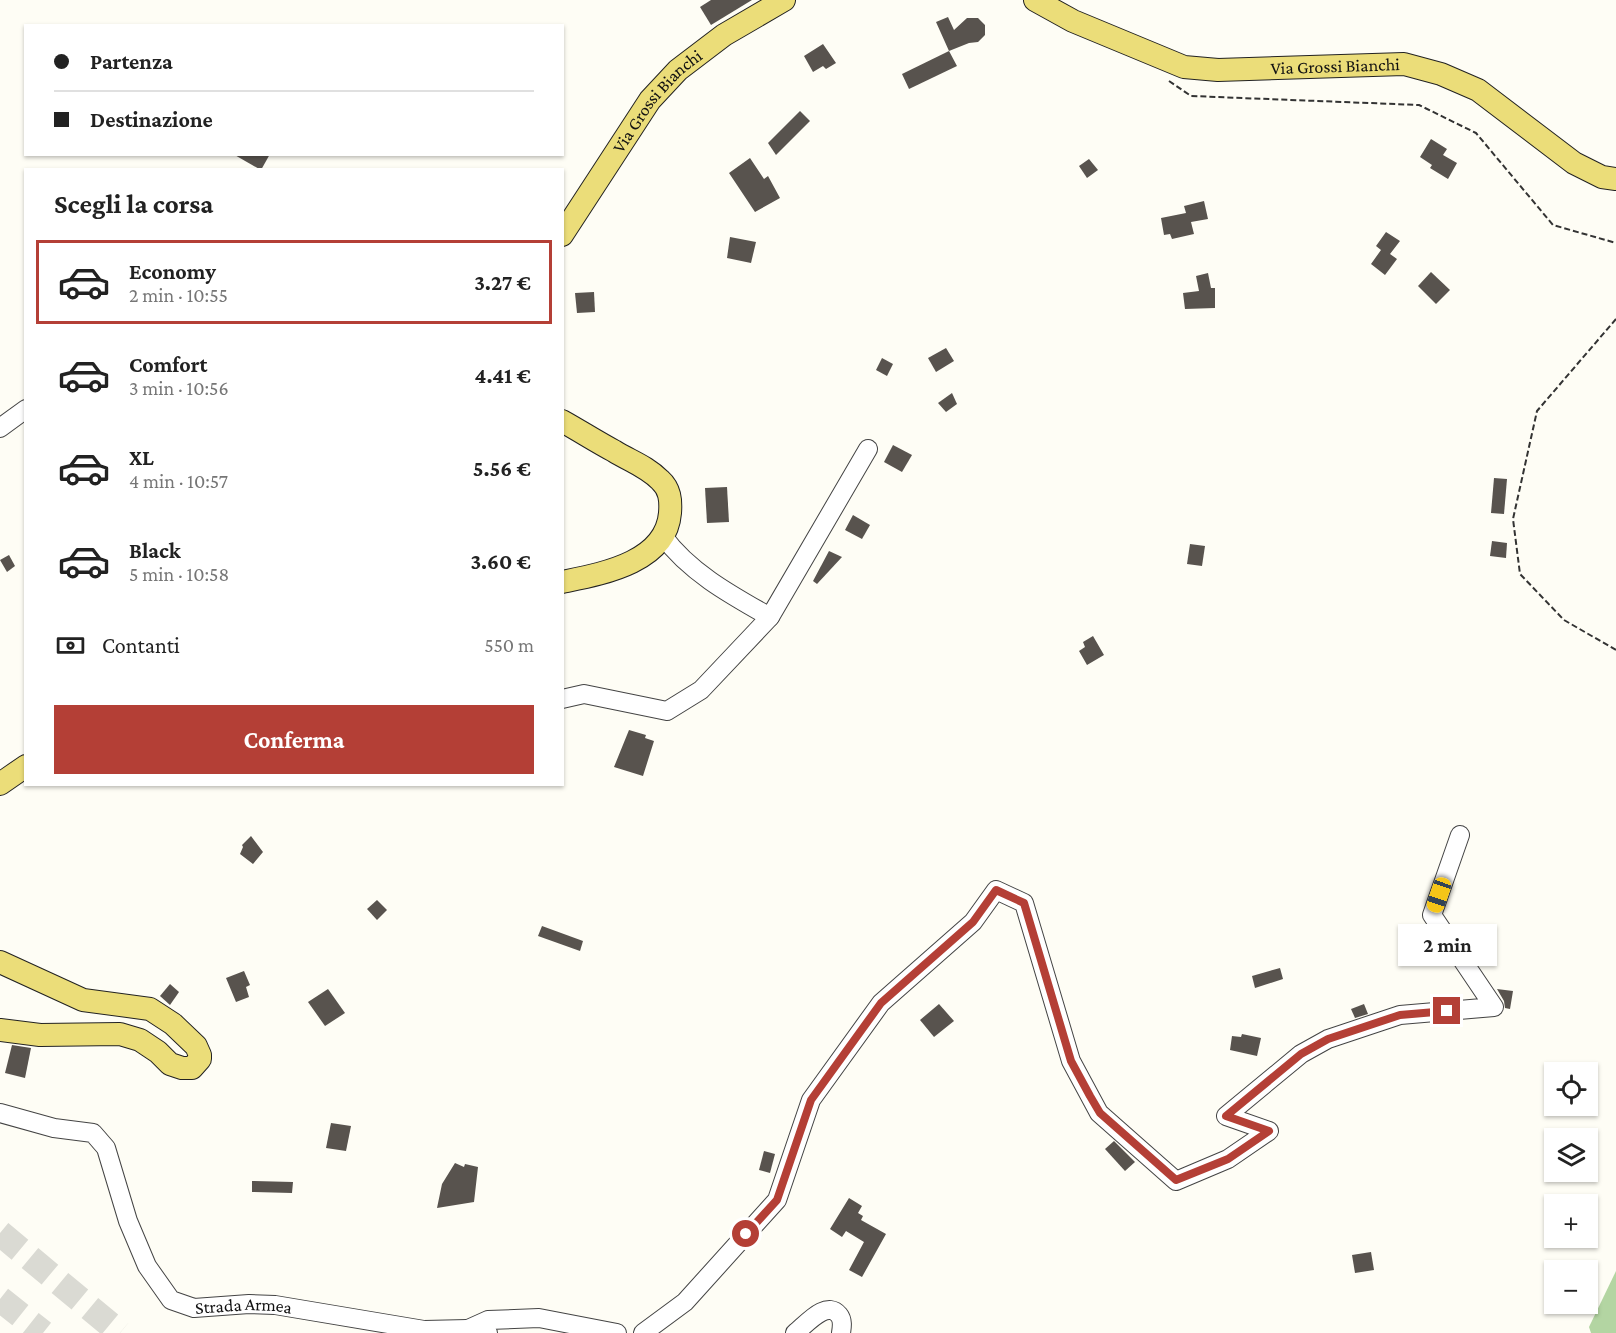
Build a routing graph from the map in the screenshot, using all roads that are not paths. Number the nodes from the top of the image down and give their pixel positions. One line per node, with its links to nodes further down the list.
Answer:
1 (784, 0): 4 (main road, Via Grossi Bianchi)
2 (1035, 0): 3 (main road, Via Grossi Bianchi)
3 (1616, 179)
4 (564, 232)
5 (24, 410): 7 (street)
6 (564, 423): 9 (main road)
7 (0, 428)
8 (868, 449): 11 (street)
9 (663, 536): 10 (main road); 11 (street)
10 (564, 581)
11 (770, 617): 12 (street)
12 (564, 699)
13 (24, 767): 14 (main road)
14 (0, 784)
15 (1460, 835): 22 (street)
16 (0, 962): 17 (main road)
17 (0, 1030)
18 (0, 1113): 19 (street, Strada Armea)
19 (468, 1329): 20 (street, Strada Armea); 21 (street)
20 (488, 1333)
21 (617, 1333)
22 (643, 1333)
23 (795, 1333): 24 (street)
24 (841, 1333)

